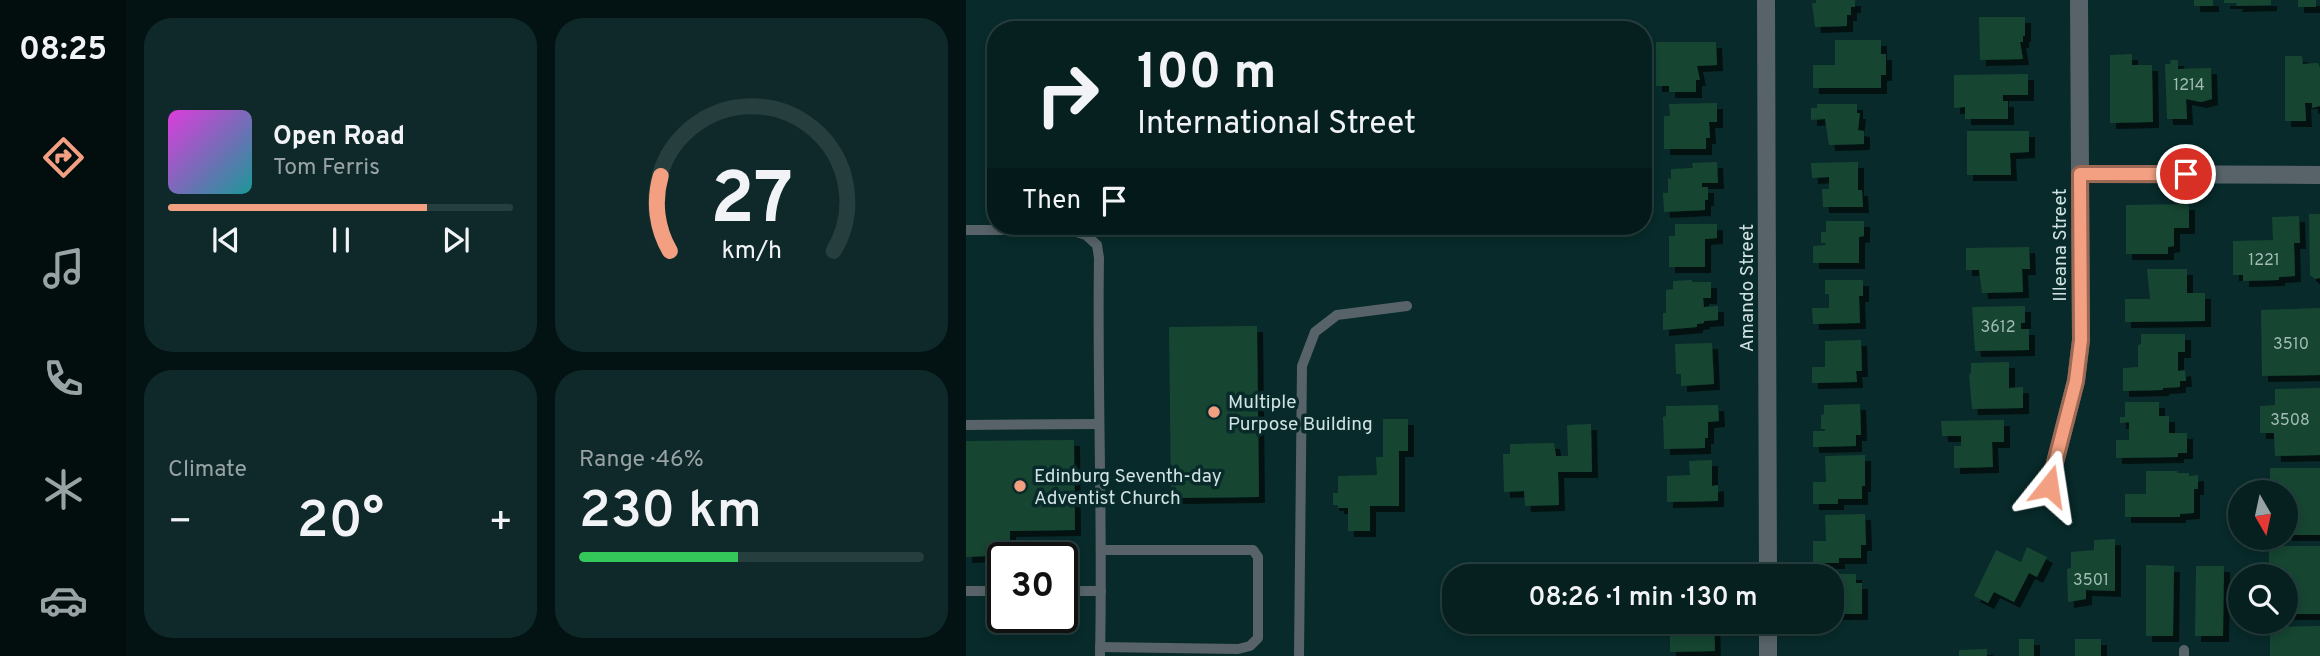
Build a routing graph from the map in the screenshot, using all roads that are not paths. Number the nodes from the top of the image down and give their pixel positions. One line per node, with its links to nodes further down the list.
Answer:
1 (1766, 0): 13 (street, Amando Street)
2 (2079, 0): 3 (street, Illeana Street)
3 (2080, 174): 4 (street); 11 (street, Illeana Street)
4 (2320, 175)
5 (966, 230): 6 (lane)
6 (987, 230)
7 (1086, 235): 9 (lane)
8 (1407, 306): 20 (lane)
9 (1098, 424): 10 (lane); 12 (lane)
10 (966, 425)
11 (2049, 486)
12 (1102, 550): 16 (lane); 19 (lane)
13 (1768, 564)
14 (987, 591): 17 (lane)
15 (1078, 591): 16 (lane)
16 (1101, 591): 19 (lane)
17 (966, 592)
18 (1768, 634): 21 (street)
19 (1100, 652)
20 (1300, 656)
21 (1768, 656)

